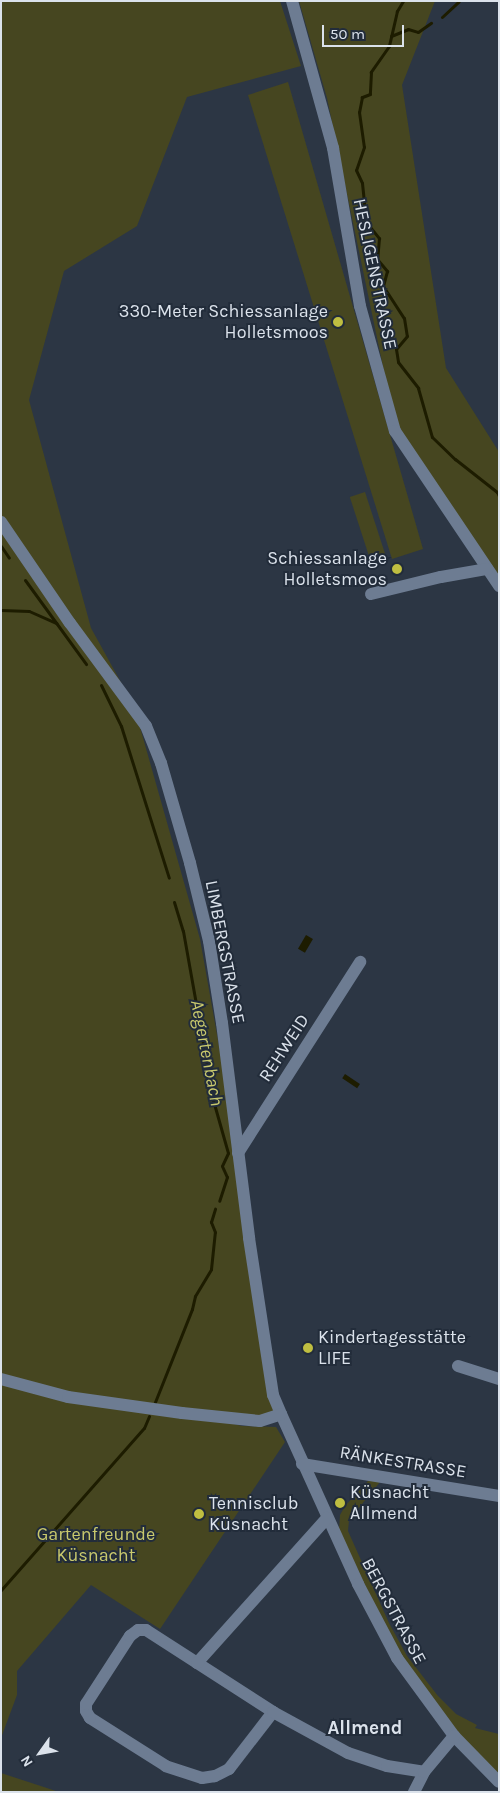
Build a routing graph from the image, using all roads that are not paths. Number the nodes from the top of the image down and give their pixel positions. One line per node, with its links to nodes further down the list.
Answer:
1 (292, 1): 3 (street, HESLIGENSTRASSE)
2 (1, 522): 7 (street, LIMBERGSTRASSE)
3 (487, 569): 4 (street, HESLIGENSTRASSE); 5 (street)
4 (499, 586)
5 (371, 594)
6 (360, 962): 7 (street, REHWEID)
7 (238, 1153): 11 (street, LIMBERGSTRASSE)
8 (458, 1366): 10 (street)
9 (1, 1379): 11 (street)
10 (499, 1379)
11 (281, 1414): 12 (street, LIMBERGSTRASSE)
12 (289, 1435): 13 (street, BERGSTRASSE)
13 (302, 1464): 14 (street, RÄNKESTRASSE); 15 (street, BERGSTRASSE)
14 (499, 1496)
15 (327, 1518): 16 (street); 18 (street, BERGSTRASSE)
16 (197, 1663): 17 (street); 17 (street)
17 (273, 1712): 19 (street)
18 (454, 1736): 19 (street); 20 (street, BERGSTRASSE)
19 (424, 1772): 21 (street)
20 (499, 1782)
21 (414, 1792)

